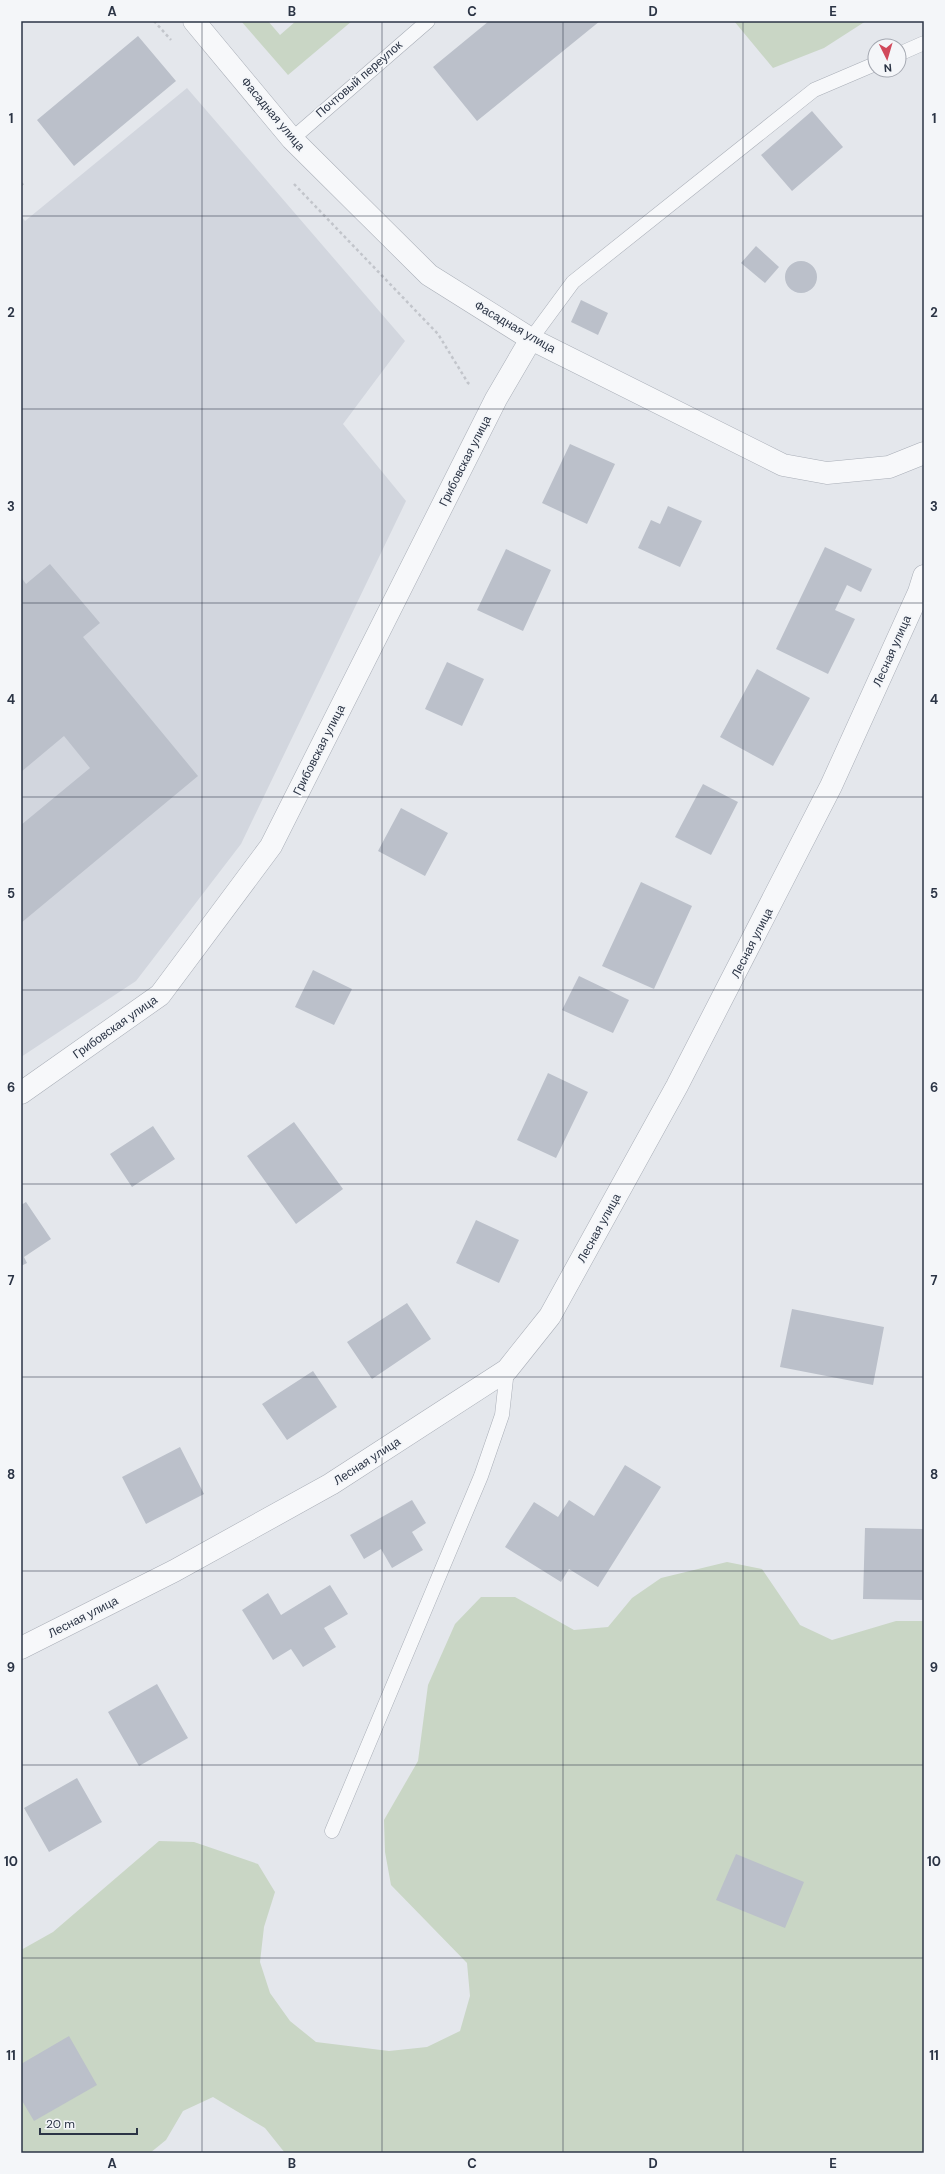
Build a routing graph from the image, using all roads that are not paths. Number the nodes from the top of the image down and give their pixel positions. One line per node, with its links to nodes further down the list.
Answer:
1 (194, 21): 6 (street, Фасадная улица)
2 (428, 21): 6 (lane, Почтовый переулок)
3 (924, 43): 4 (lane)
4 (907, 50)
5 (867, 67): 7 (lane)
6 (292, 139): 7 (street, Фасадная улица)
7 (531, 339): 8 (street, Фасадная улица); 10 (street, Грибовская улица)
8 (924, 453)
9 (924, 576): 11 (street, Лесная улица)
10 (21, 1093)
11 (507, 1370): 12 (street, Лесная улица); 13 (lane)
12 (21, 1648)
13 (332, 1831)

